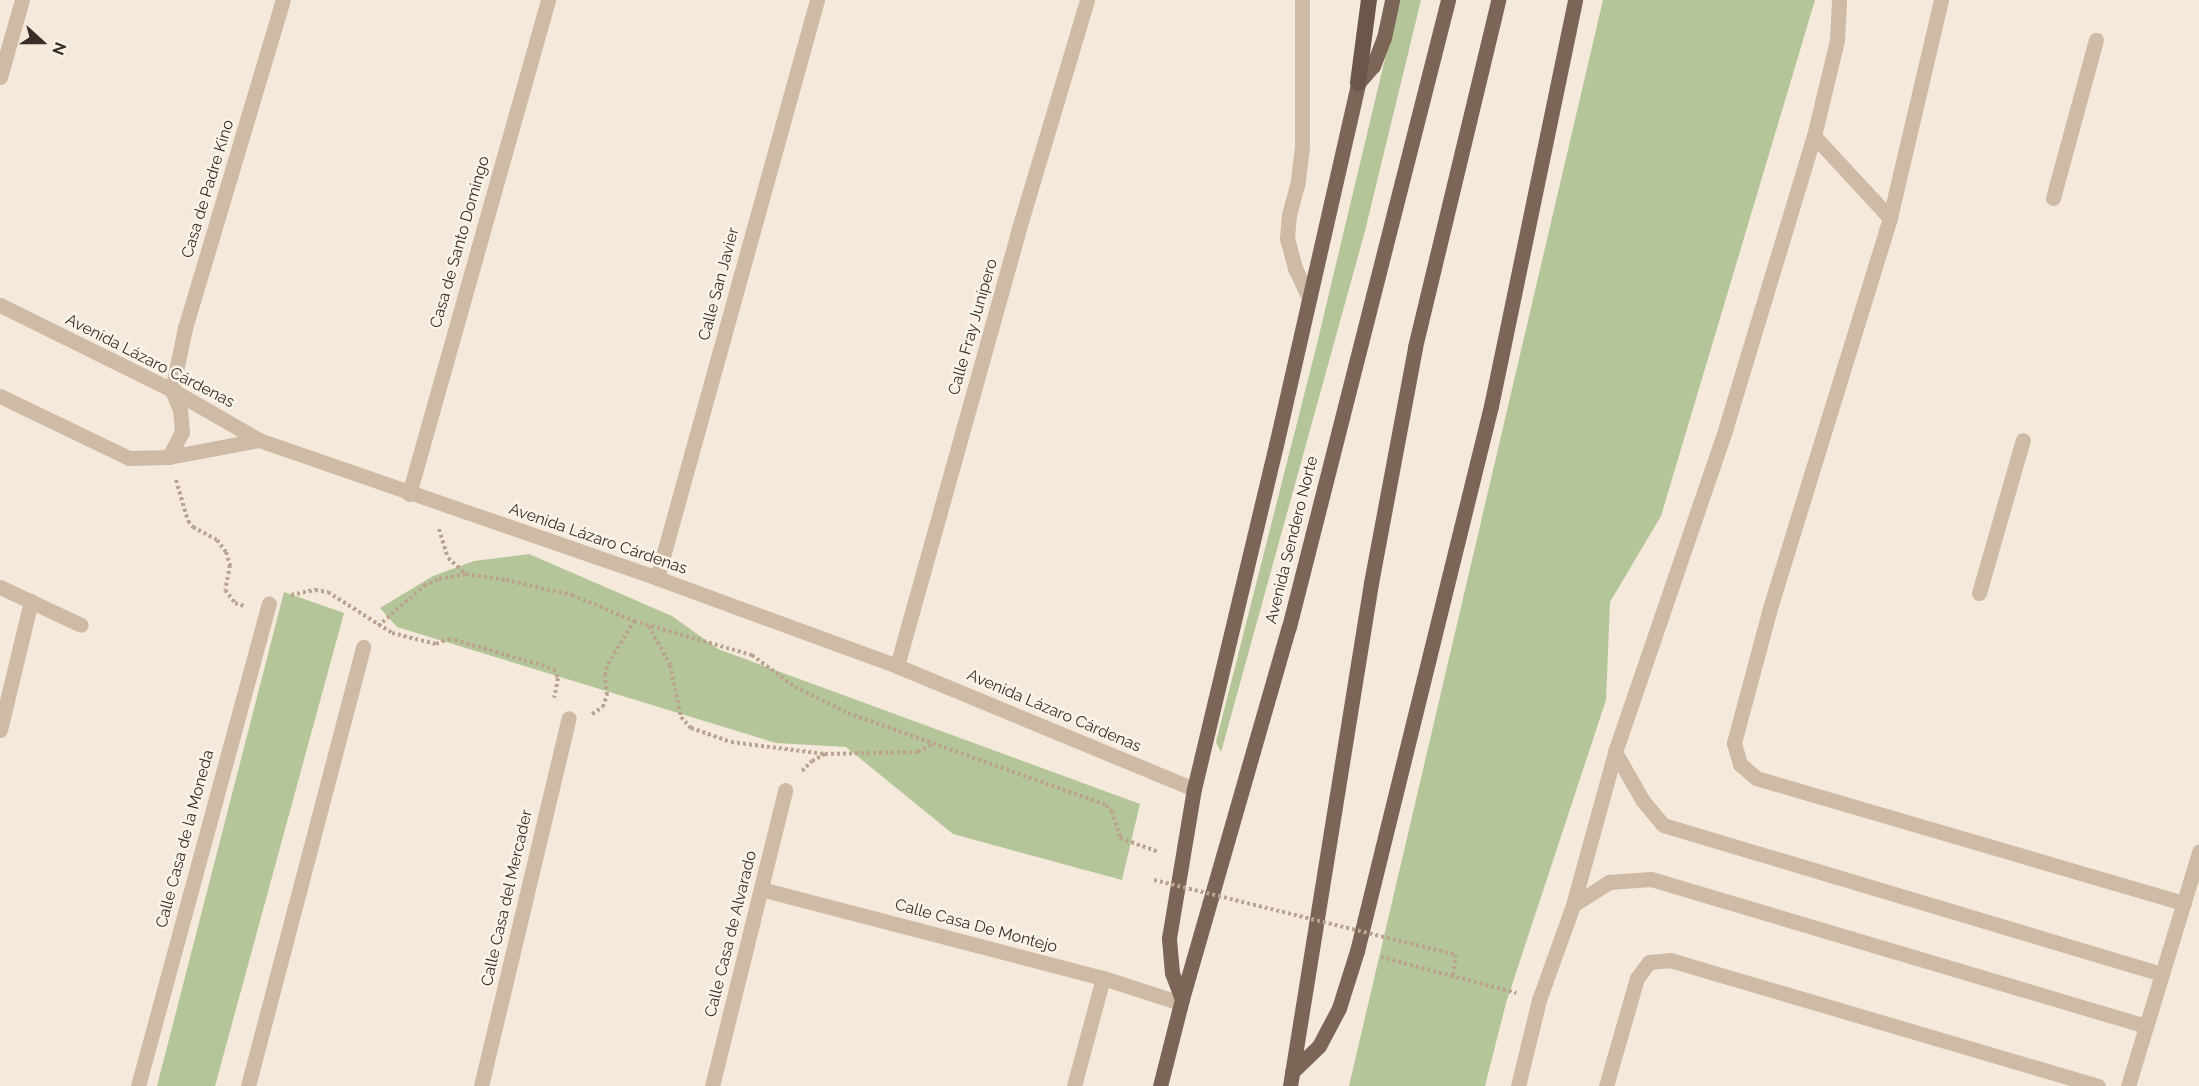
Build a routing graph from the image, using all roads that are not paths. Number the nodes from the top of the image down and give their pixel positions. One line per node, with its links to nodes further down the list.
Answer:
1 (22, 0): 15 (street)
2 (283, 0): 22 (street, Casa de Padre Kino)
3 (548, 0): 27 (street, Casa de Santo Domingo)
4 (817, 0): 28 (street, Calle San Javier)
5 (1087, 0): 35 (street, Calle Fray Junípero)
6 (1302, 0): 20 (street)
7 (1369, 0): 16 (highway)
8 (1392, 0): 16 (main road)
9 (1448, 0): 47 (main road, Avenida Sendero Norte)
10 (1498, 0): 49 (main road)
11 (1575, 0): 49 (main road)
12 (1839, 0): 17 (street)
13 (1941, 0): 19 (street)
14 (2096, 40): 18 (street)
15 (0, 78)
16 (1358, 83): 20 (main road)
17 (1814, 136): 19 (street); 38 (street)
18 (2053, 198)
19 (1890, 218): 43 (street)
20 (1309, 298): 39 (main road)
21 (0, 305): 22 (street, Avenida Lázaro Cárdenas)
22 (172, 390): 24 (street, Avenida Lázaro Cárdenas); 26 (street)
23 (0, 396): 26 (street)
24 (259, 440): 26 (street); 27 (street, Avenida Lázaro Cárdenas)
25 (2023, 440): 30 (street)
26 (169, 457)
27 (409, 494): 28 (street, Avenida Lázaro Cárdenas)
28 (657, 578): 35 (street, Avenida Lázaro Cárdenas)
29 (0, 587): 31 (street)
30 (1979, 593)
31 (31, 602): 33 (street); 37 (street)
32 (269, 603): 50 (street, Calle Casa de la Moneda)
33 (81, 625)
34 (363, 647): 51 (street)
35 (897, 666): 39 (street, Avenida Lázaro Cárdenas)
36 (569, 718): 52 (street, Calle Casa del Mercader)
37 (0, 730)
38 (1615, 752): 44 (street); 45 (street)
39 (1194, 789): 47 (main road)
40 (785, 790): 42 (street, Calle Casa de Alvarado)
41 (2199, 852): 43 (street)
42 (761, 888): 46 (street, Calle Casa De Montejo); 53 (street, Calle Casa de Alvarado)
43 (2184, 903): 45 (street)
44 (1573, 905): 48 (street); 56 (street)
45 (2162, 974): 48 (street)
46 (1103, 978): 47 (street, Calle Casa De Montejo); 54 (street)
47 (1181, 1001): 55 (main road, Avenida Sendero Norte)
48 (2146, 1026): 59 (street)
49 (1291, 1079)
50 (138, 1086)
51 (248, 1086)
52 (480, 1086)
53 (712, 1086)
54 (1074, 1086)
55 (1160, 1086)
56 (1518, 1086)
57 (1606, 1086): 58 (street)
58 (2098, 1086)
59 (2128, 1086)

